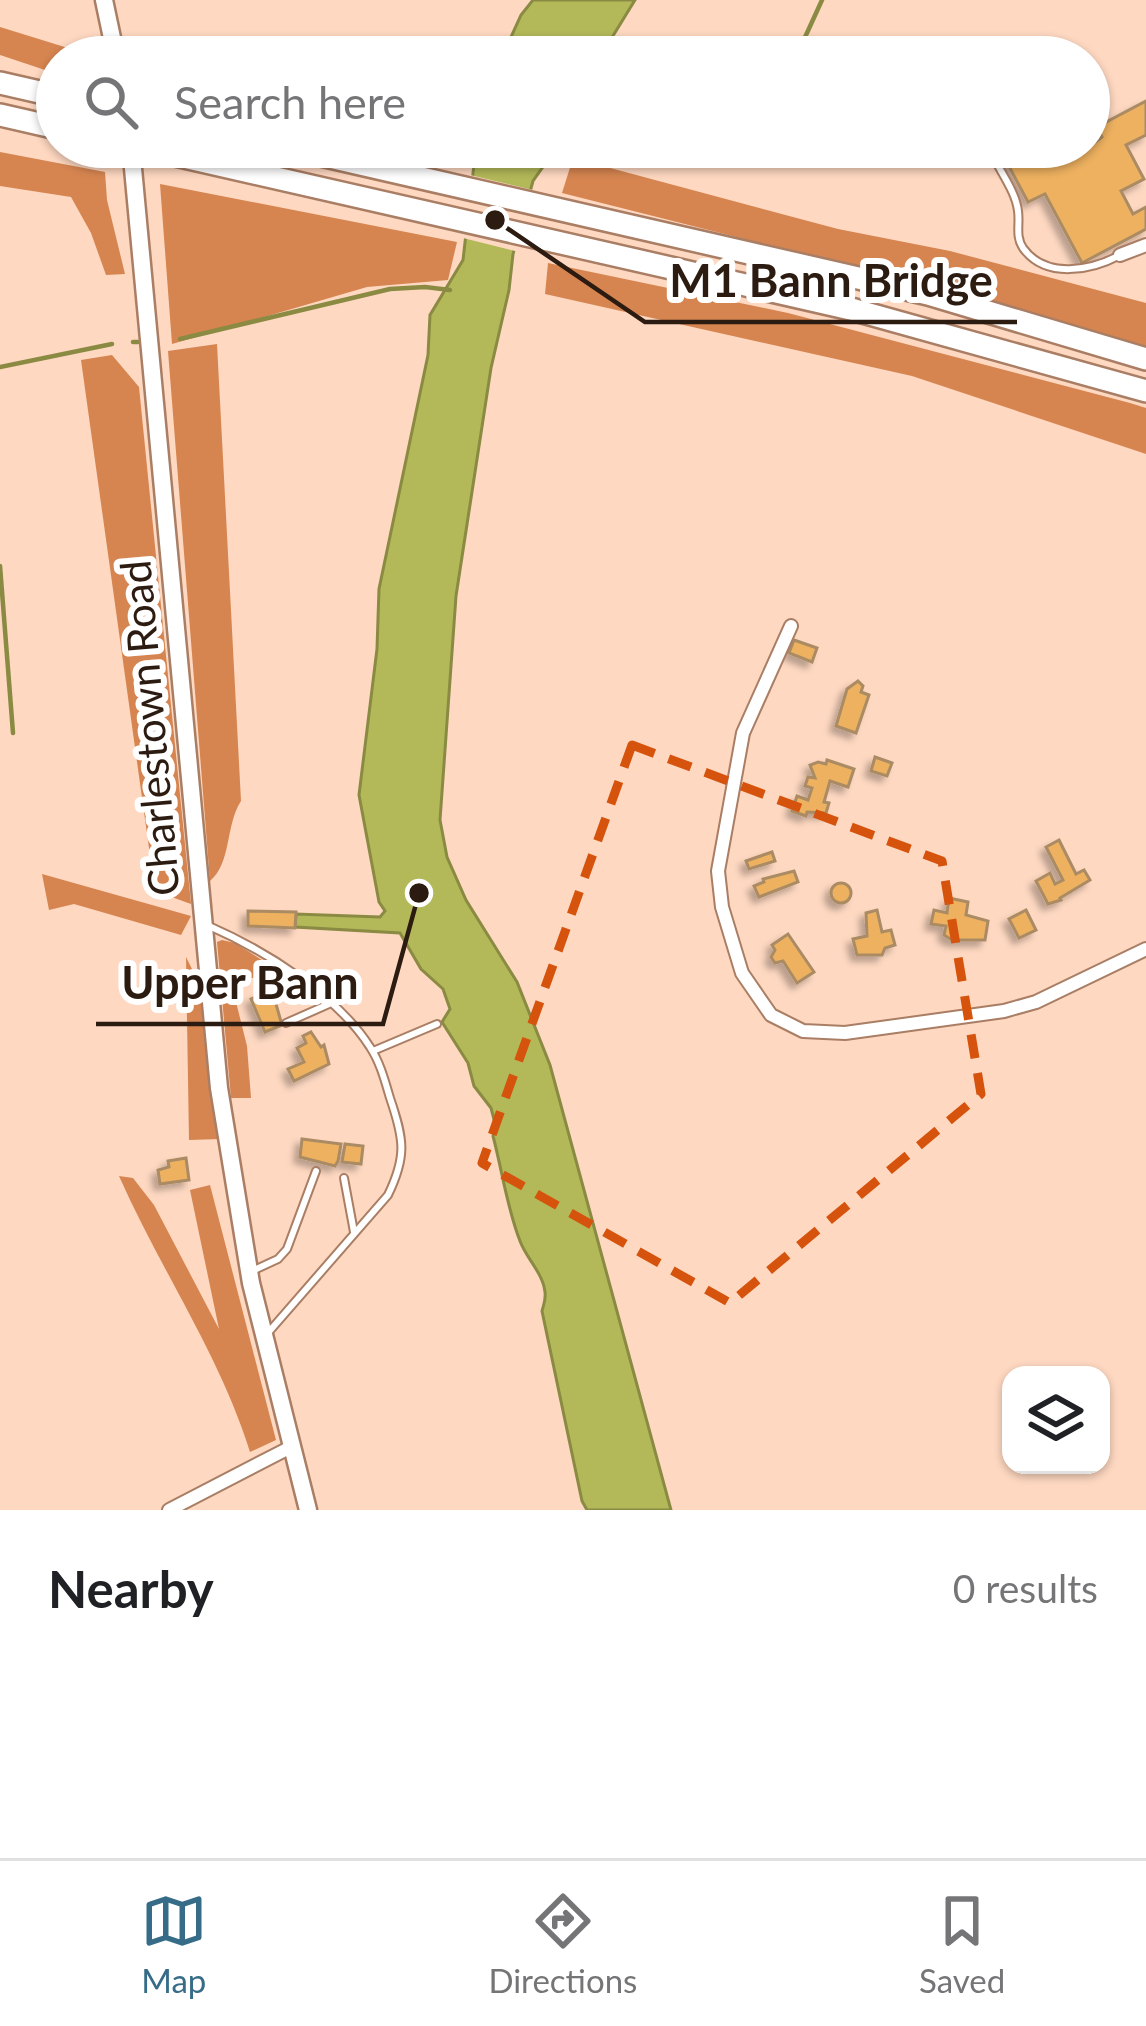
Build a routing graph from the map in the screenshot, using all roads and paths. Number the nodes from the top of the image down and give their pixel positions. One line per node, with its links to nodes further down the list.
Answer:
1 (104, 0): 2 (main road)
2 (112, 36)
3 (0, 83): 4 (highway)
4 (36, 91)
5 (0, 115): 6 (highway)
6 (36, 123)
7 (133, 168): 16 (main road, Charlestown Road)
8 (233, 168): 14 (highway)
9 (379, 168): 13 (highway)
10 (999, 168): 12 (lane)
11 (1146, 245): 12 (street)
12 (1120, 255)
13 (1146, 359)
14 (1146, 392)
15 (791, 626): 17 (street)
16 (204, 923): 18 (lane); 25 (main road, Charlestown Road)
17 (1146, 949)
18 (328, 1004): 19 (lane); 21 (lane)
19 (286, 1023)
20 (437, 1024): 21 (lane)
21 (373, 1051): 24 (lane)
22 (316, 1171): 25 (lane)
23 (344, 1178): 24 (lane)
24 (354, 1232): 26 (lane)
25 (249, 1273): 26 (main road, Charlestown Road)
26 (264, 1336): 27 (main road, Charlestown Road)
27 (291, 1447): 28 (street); 29 (main road, Charlestown Road)
28 (169, 1510)
29 (308, 1510)

